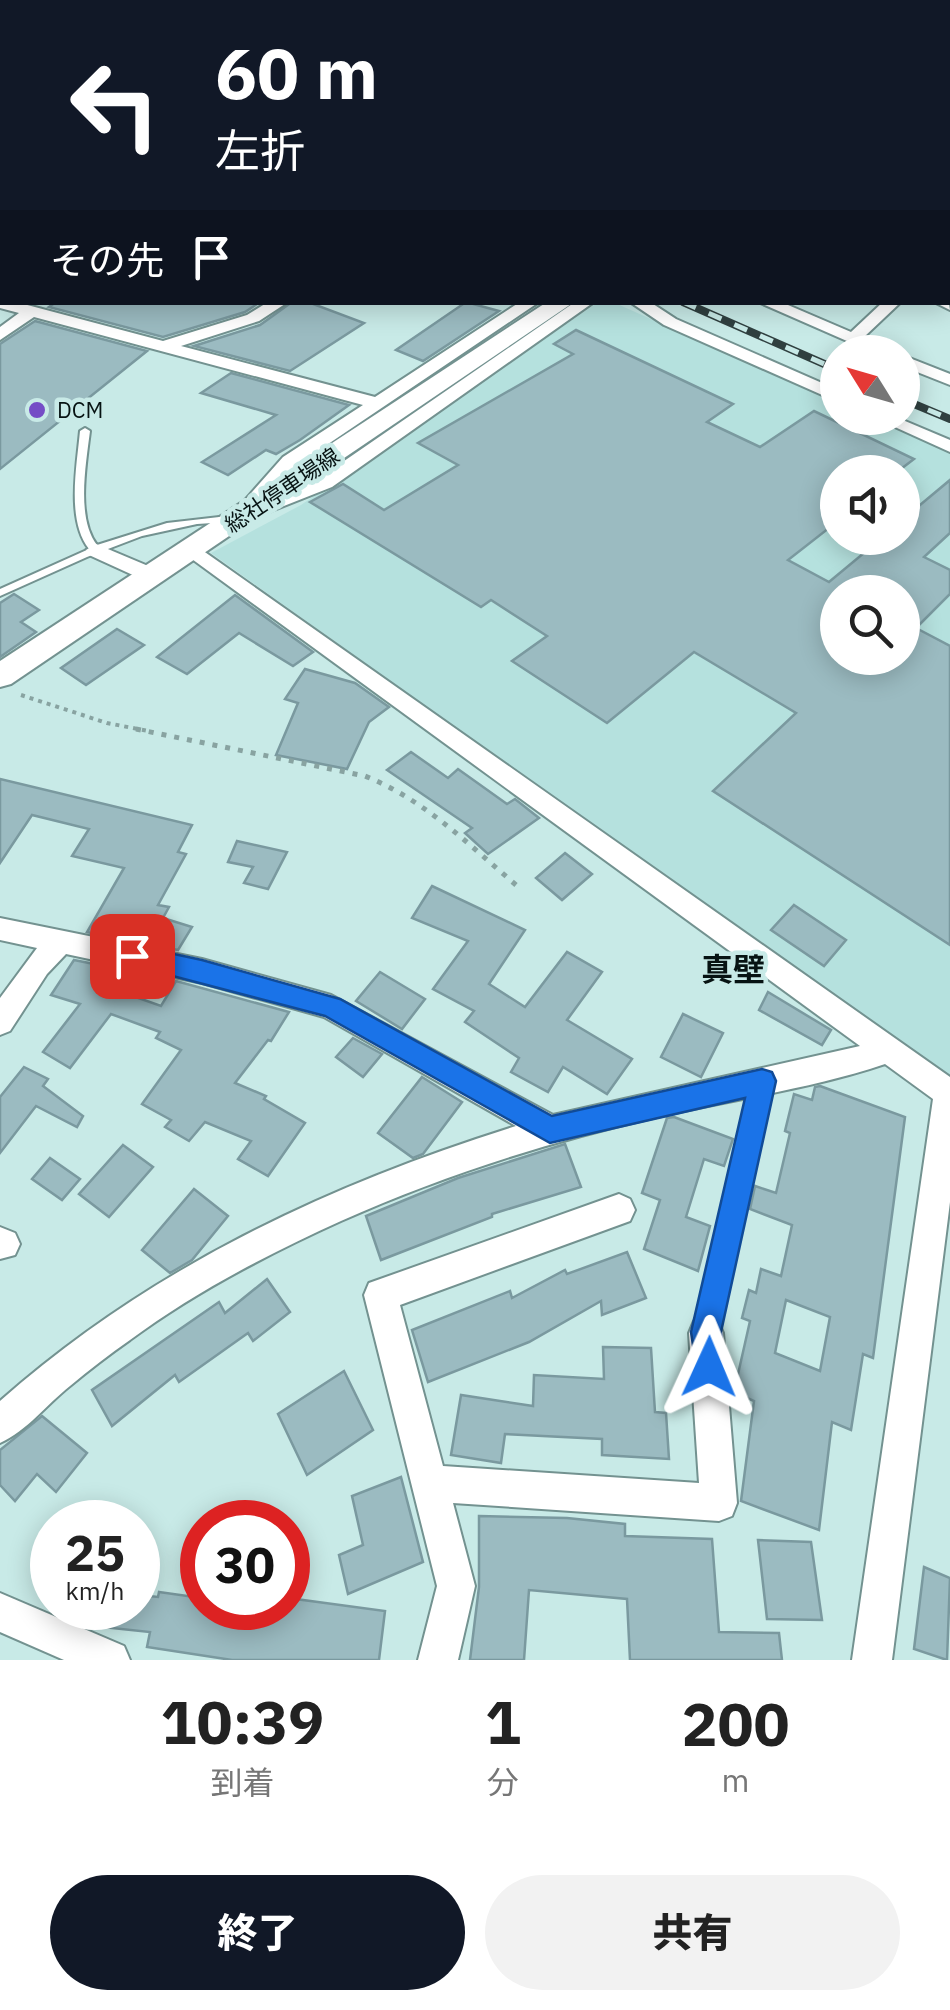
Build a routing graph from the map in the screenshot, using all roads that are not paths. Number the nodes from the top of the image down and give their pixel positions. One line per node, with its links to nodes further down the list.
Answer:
1 (7, 305): 9 (street)
2 (275, 305): 13 (street)
3 (526, 305): 17 (street)
4 (560, 305): 21 (main road, 総社停車場線)
5 (582, 305): 21 (street)
6 (643, 305): 16 (street)
7 (773, 305): 11 (street)
8 (890, 305): 12 (street)
9 (31, 312): 10 (street); 13 (street)
10 (0, 334)
11 (845, 335)
12 (856, 335)
13 (164, 346): 17 (street)
14 (920, 368): 15 (street)
15 (950, 380)
16 (820, 389)
17 (377, 404): 21 (street)
18 (85, 431): 22 (lane)
19 (920, 434): 20 (street)
20 (950, 447)
21 (238, 519): 22 (lane); 23 (main road, 総社停車場線)
22 (96, 550): 24 (street); 25 (lane)
23 (192, 550): 24 (main road, 総社停車場線); 30 (street)
24 (153, 576): 26 (main road, 総社停車場線)
25 (0, 593)
26 (3, 682)
27 (0, 929): 28 (street)
28 (61, 941): 29 (street); 33 (street)
29 (0, 1022)
30 (887, 1050): 31 (street); 32 (street)
31 (762, 1081): 33 (street); 35 (lane)
32 (950, 1094): 41 (street)
33 (550, 1130): 36 (street)
34 (619, 1210): 37 (street)
35 (706, 1332): 37 (street)
36 (0, 1425)
37 (428, 1483): 40 (street)
38 (0, 1612): 39 (street)
39 (110, 1660)
40 (438, 1660)
41 (872, 1660)

